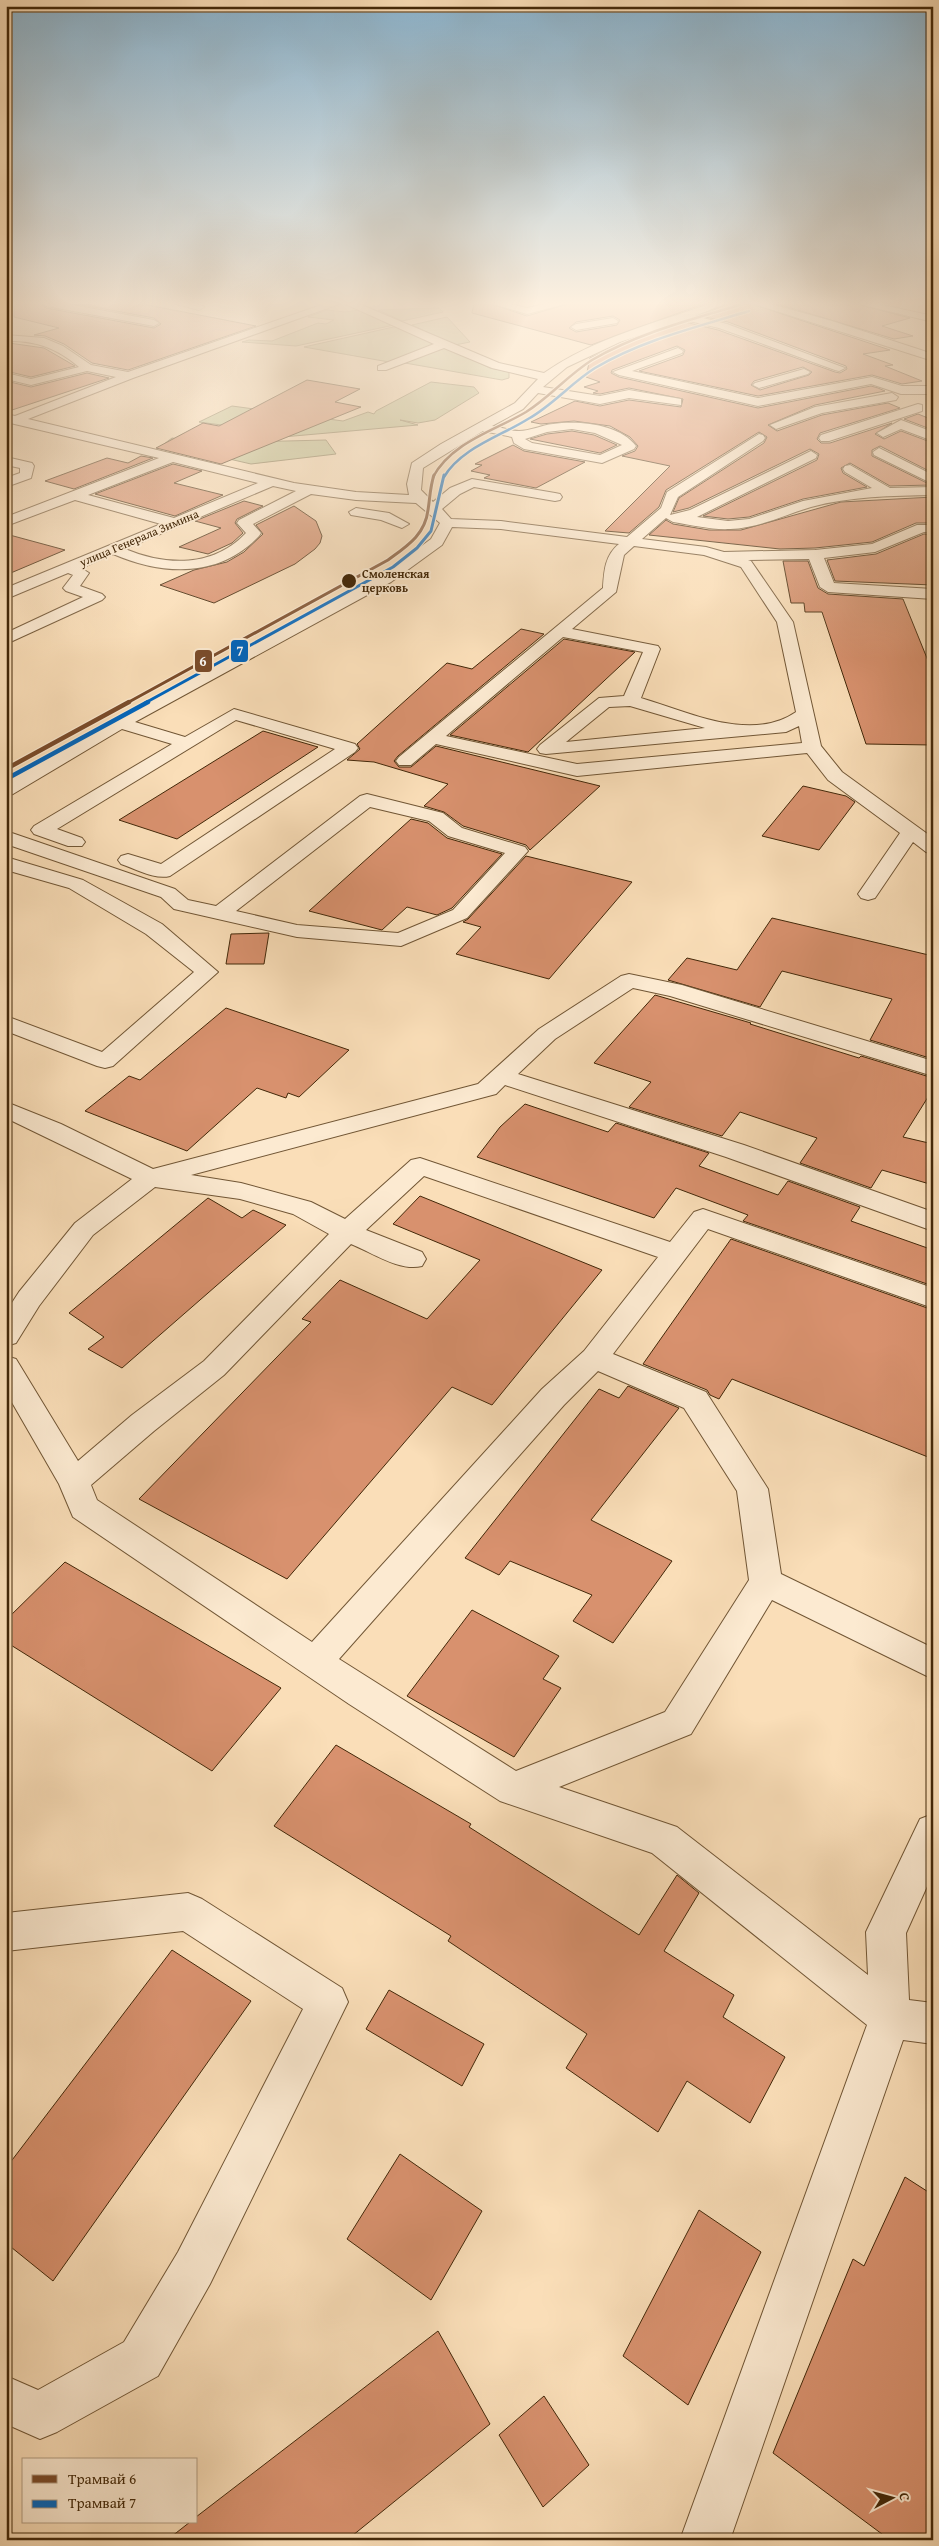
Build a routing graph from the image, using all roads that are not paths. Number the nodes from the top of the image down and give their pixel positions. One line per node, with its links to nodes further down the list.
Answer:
1 (23, 422): 18 (street)
2 (490, 422): 8 (street)
3 (569, 422): 6 (street)
4 (785, 422): 7 (street)
5 (875, 422): 13 (street)
6 (567, 425): 10 (street); 10 (street)
7 (776, 425)
8 (481, 427): 10 (street); 30 (street)
9 (883, 433): 11 (street)
10 (519, 435)
11 (933, 437)
12 (759, 438): 40 (street)
13 (825, 438)
14 (933, 444): 15 (street)
15 (933, 449)
16 (879, 452): 21 (street)
17 (811, 455): 35 (street)
18 (172, 458): 22 (street); 28 (street)
19 (6, 461): 23 (street)
20 (850, 469): 26 (street)
21 (933, 480)
22 (272, 482): 24 (street); 27 (street, улица Генерала Зимина)
23 (6, 483)
24 (310, 489): 30 (street); 31 (street)
25 (933, 491): 26 (street)
26 (888, 492): 35 (street)
27 (247, 493): 31 (street); 37 (street, улица Генерала Зимина)
28 (76, 496): 36 (street); 37 (street)
29 (555, 498): 33 (street)
30 (419, 499): 33 (street)
31 (287, 500): 32 (street); 43 (street)
32 (307, 504)
33 (434, 508): 39 (street)
34 (345, 511): 38 (street)
35 (673, 518): 40 (street)
36 (6, 522)
37 (175, 523): 43 (street, улица Генерала Зимина)
38 (402, 524)
39 (447, 524): 42 (street); 53 (street)
40 (651, 524): 42 (street)
41 (933, 529): 44 (street)
42 (632, 541): 45 (street); 49 (street)
43 (112, 549): 46 (street, улица Генерала Зимина)
44 (814, 554): 45 (street); 48 (street)
45 (722, 556): 52 (street)
46 (67, 568): 47 (street, улица Генерала Зимина); 50 (street)
47 (6, 594)
48 (933, 594)
49 (560, 632): 51 (street); 55 (street)
50 (6, 638)
51 (631, 701): 54 (street); 54 (street)
52 (804, 714): 54 (street); 57 (street)
53 (120, 722): 56 (street); 59 (street)
54 (733, 731)
55 (433, 738): 57 (street); 58 (street)
56 (187, 743): 56 (street)
57 (812, 747): 60 (street)
58 (405, 761)
59 (6, 790)
60 (910, 832): 62 (street); 64 (street)
61 (6, 837): 65 (street)
62 (933, 848)
63 (6, 863): 66 (street)
64 (868, 894)
65 (219, 914): 65 (street)
66 (6, 1023)
67 (933, 1069): 68 (street)
68 (501, 1076): 70 (street); 71 (street)
69 (6, 1109): 70 (street)
70 (150, 1178): 72 (street); 76 (street)
71 (933, 1222)
72 (347, 1232): 73 (street); 74 (street); 79 (street)
73 (676, 1253): 75 (street); 77 (street)
74 (412, 1260)
75 (933, 1298)
76 (6, 1336)
77 (594, 1358): 80 (street); 81 (street)
78 (6, 1366): 79 (street)
79 (74, 1482): 81 (street)
80 (766, 1582): 82 (street); 83 (street)
81 (315, 1662): 83 (street)
82 (933, 1664)
83 (513, 1789): 86 (street)
84 (933, 1831): 86 (street)
85 (6, 1932): 88 (street)
86 (890, 2018): 87 (street); 89 (street)
87 (933, 2024)
88 (6, 2400)
89 (705, 2540)

